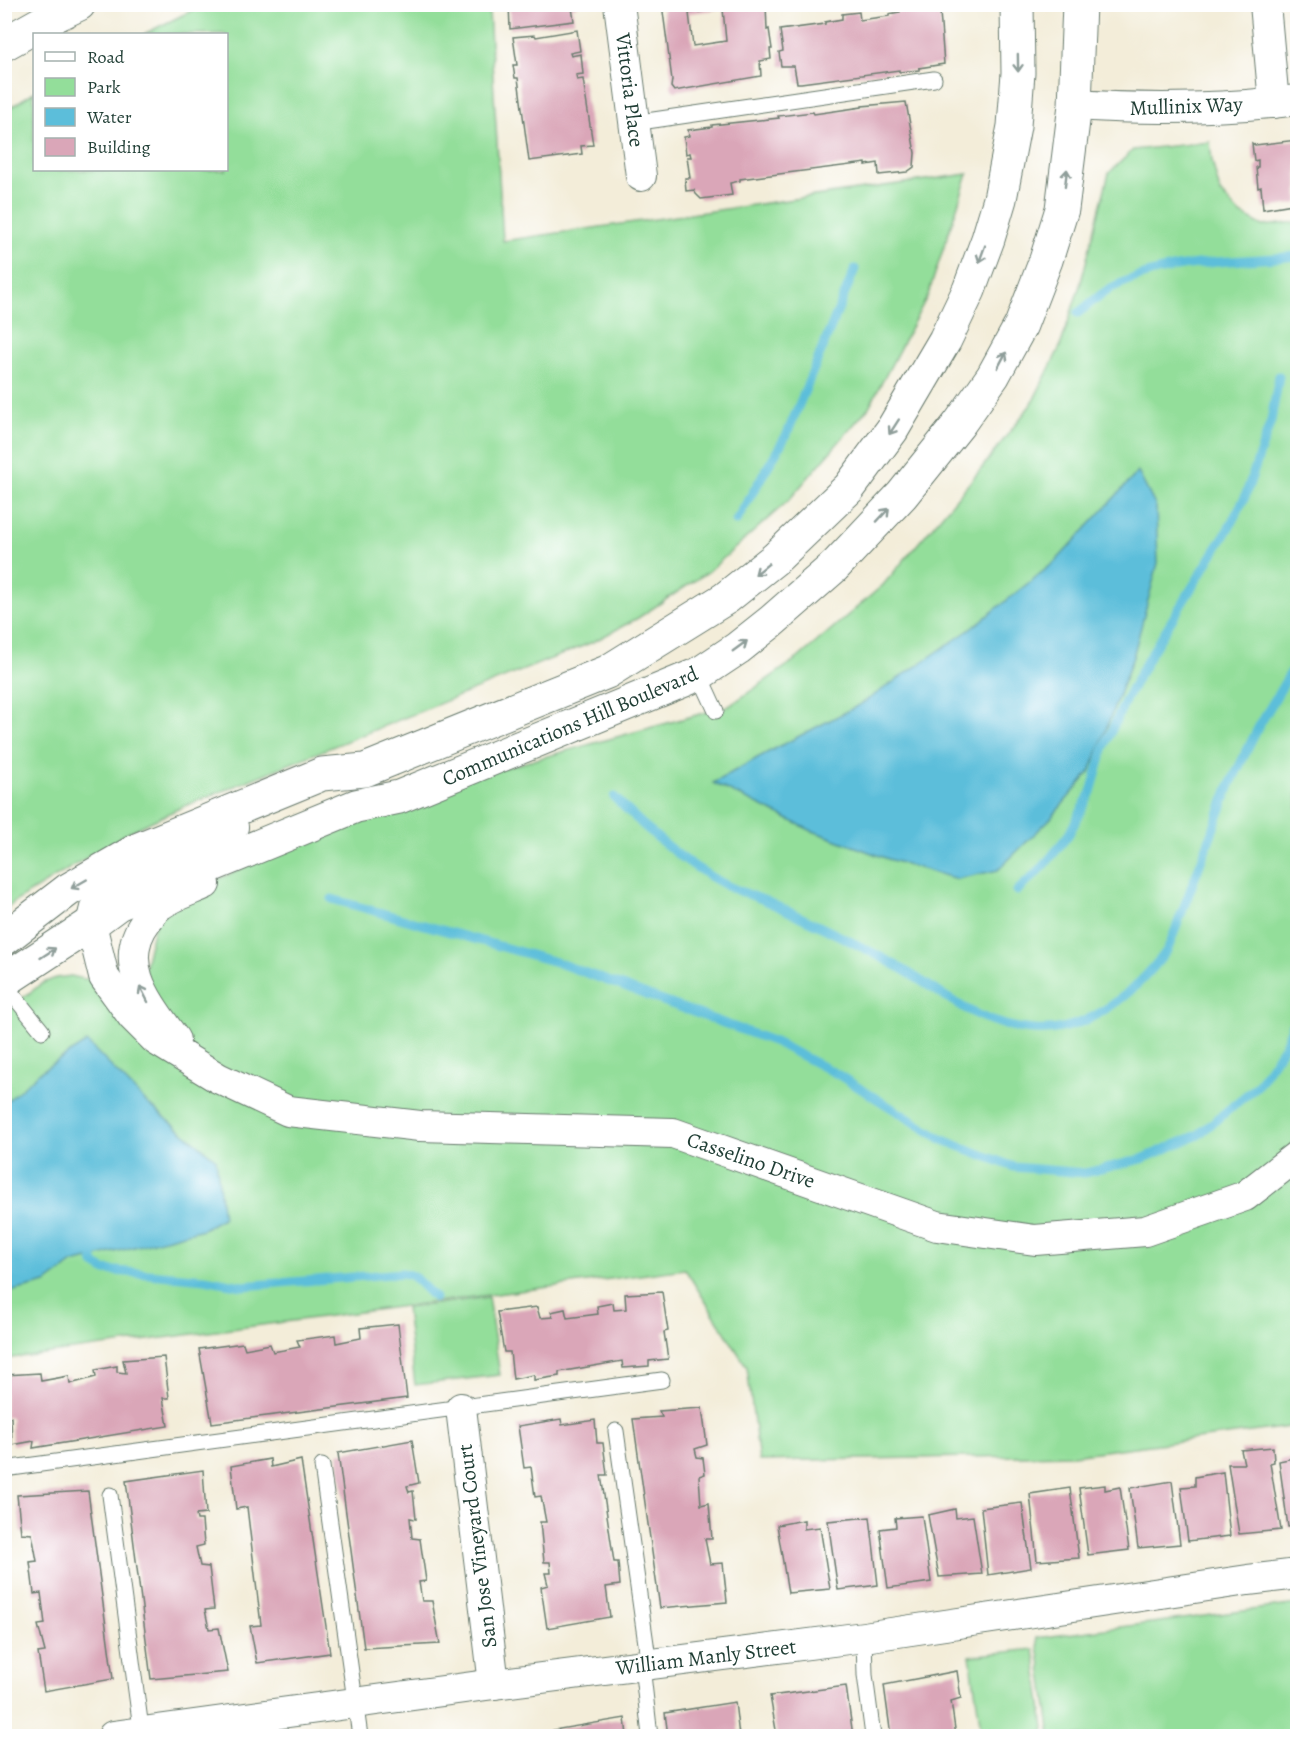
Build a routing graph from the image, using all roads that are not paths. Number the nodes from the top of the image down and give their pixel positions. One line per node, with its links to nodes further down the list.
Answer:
1 (79, 4): 6 (street)
2 (619, 4): 10 (street, Vittoria Place)
3 (1017, 4): 14 (street, Communications Hill Boulevard, one-way to 14)
4 (1079, 4): 9 (street, Communications Hill Boulevard)
5 (1265, 4): 8 (street)
6 (4, 44)
7 (934, 79): 10 (lane)
8 (1286, 101): 9 (street, Mullinix Way)
9 (1075, 105): 12 (street, Communications Hill Boulevard, one-way to 9)
10 (633, 123): 11 (street, Vittoria Place)
11 (641, 176)
12 (699, 674): 13 (lane); 15 (street, Communications Hill Boulevard)
13 (716, 711)
14 (365, 770): 16 (street); 17 (street, Communications Hill Boulevard, one-way to 17)
15 (399, 797): 16 (street, Communications Hill Boulevard); 20 (street, one-way to 15)
16 (92, 924): 18 (street, Communications Hill Boulevard, one-way to 16); 20 (street, Casselino Drive)
17 (4, 939)
18 (4, 983): 19 (lane)
19 (42, 1031)
20 (189, 1059): 21 (street, Casselino Drive)
21 (1298, 1155)
22 (662, 1380): 23 (lane)
23 (461, 1408): 26 (lane); 31 (street, San Jose Vineyard Court)
24 (616, 1431): 30 (lane)
25 (322, 1466): 32 (lane)
26 (4, 1469)
27 (110, 1495): 33 (lane)
28 (1298, 1575): 29 (street, William Manly Street)
29 (864, 1637): 30 (street, William Manly Street); 36 (lane)
30 (646, 1665): 31 (street, William Manly Street); 35 (lane)
31 (494, 1684): 32 (street, William Manly Street)
32 (355, 1703): 33 (street, William Manly Street); 34 (lane)
33 (132, 1735)
34 (360, 1737)
35 (650, 1737)
36 (873, 1737)

